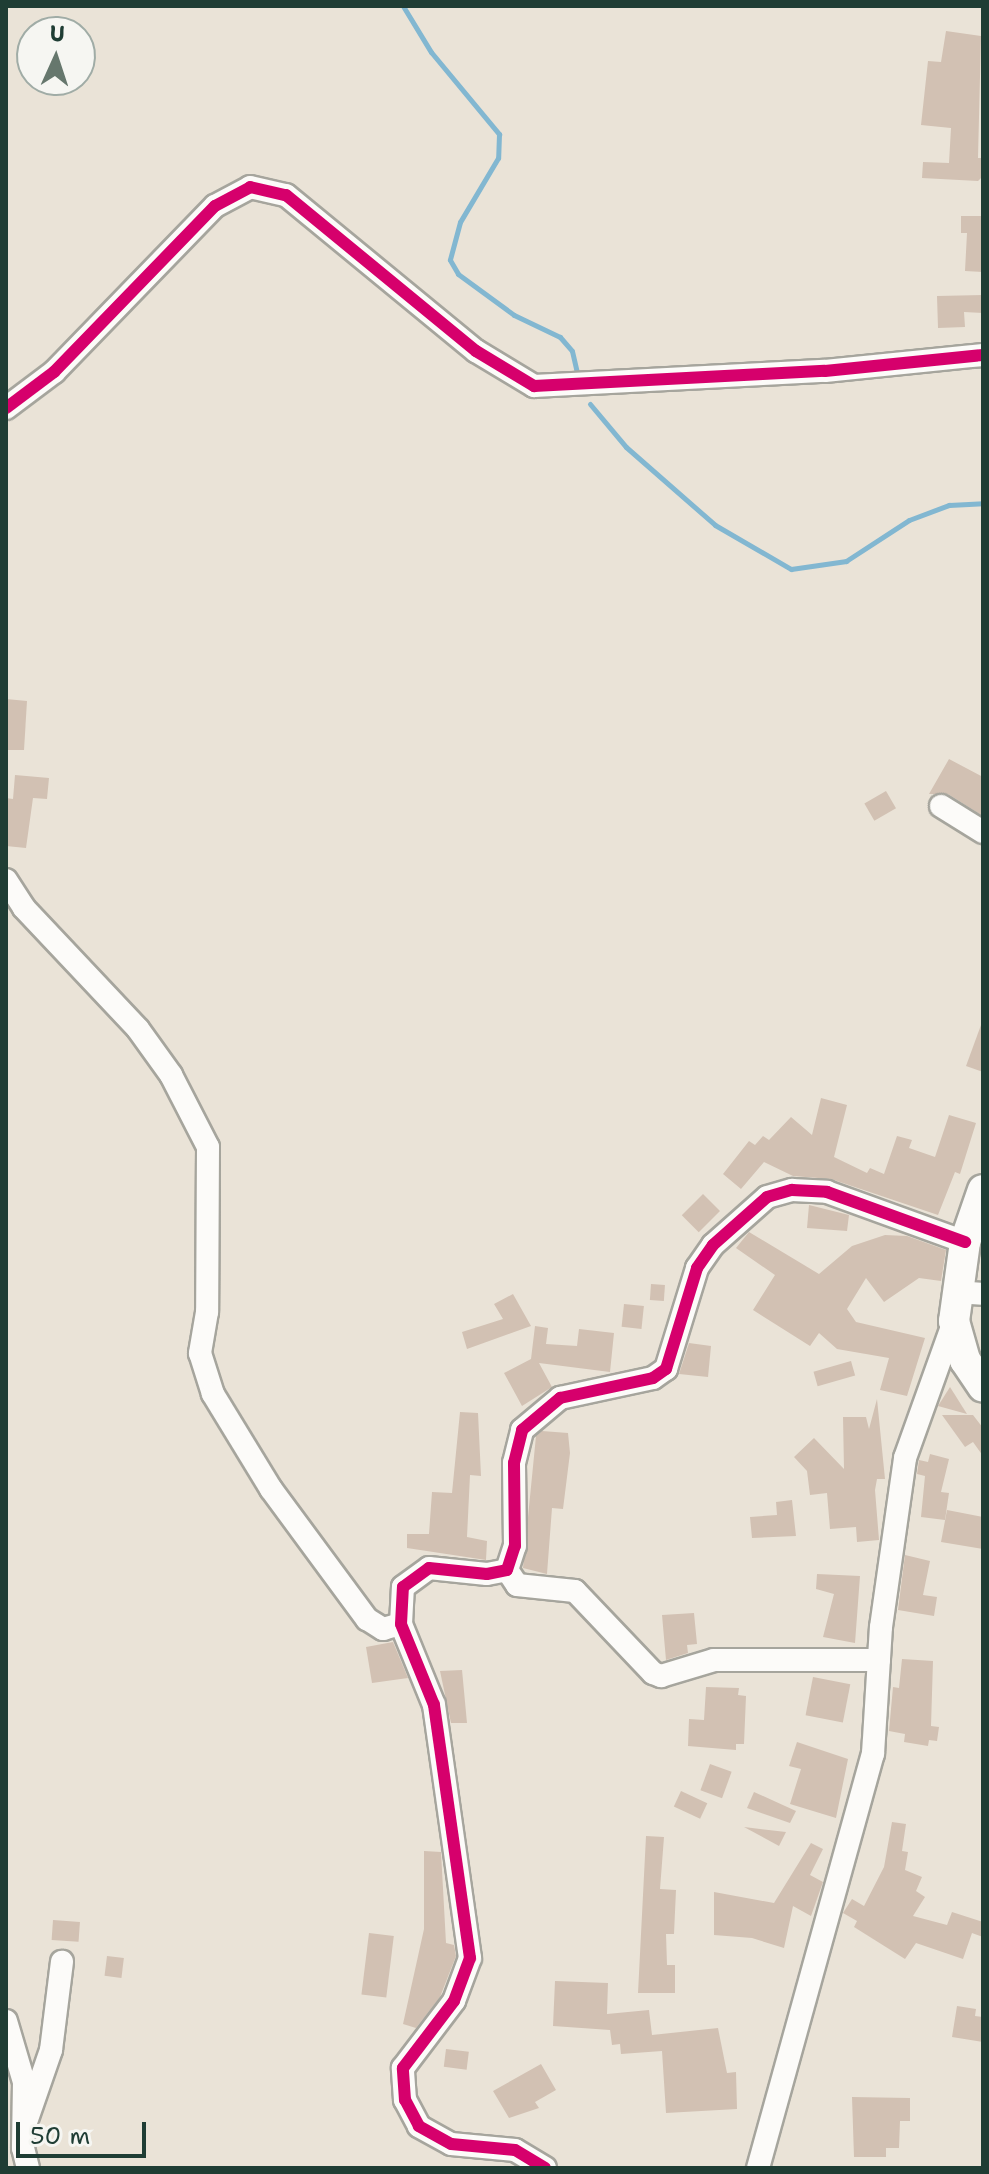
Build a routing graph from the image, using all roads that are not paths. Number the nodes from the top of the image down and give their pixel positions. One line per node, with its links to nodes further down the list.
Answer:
1 (983, 355): 2 (street)
2 (6, 408)
3 (941, 806): 4 (street)
4 (983, 832)
5 (6, 880): 11 (street)
6 (983, 1190): 7 (main road)
7 (965, 1242): 8 (main road); 10 (street)
8 (964, 1303): 9 (main road); 12 (street)
9 (983, 1387)
10 (507, 1570): 11 (street); 12 (street)
11 (401, 1624): 17 (street)
12 (879, 1660): 18 (street)
13 (62, 1962): 15 (street)
14 (6, 2021): 15 (street)
15 (24, 2128): 16 (street)
16 (28, 2168)
17 (545, 2168)
18 (758, 2168)

